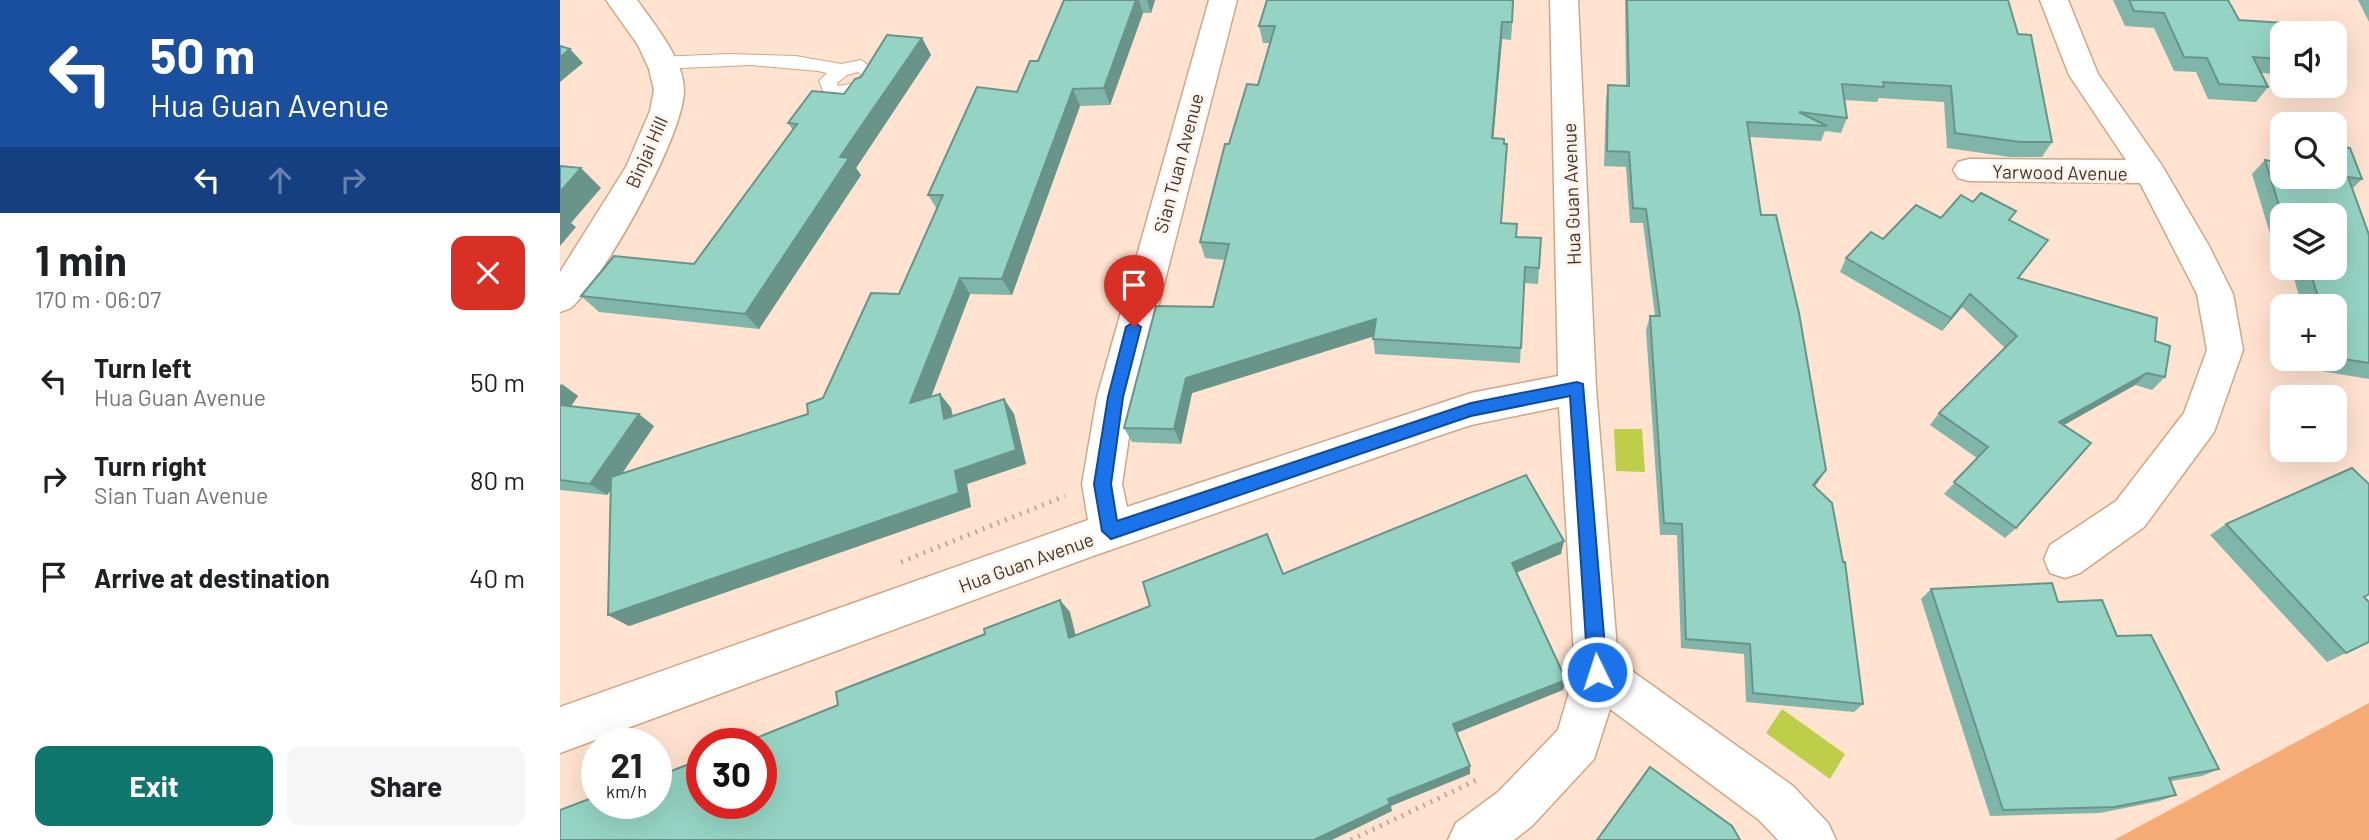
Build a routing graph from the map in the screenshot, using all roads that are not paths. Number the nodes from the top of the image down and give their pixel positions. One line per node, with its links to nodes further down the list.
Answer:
1 (620, 0): 5 (street, Binjai Hill)
2 (1223, 0): 11 (street, Sian Tuan Avenue)
3 (1564, 0): 10 (street, Hua Guan Avenue)
4 (2054, 0): 8 (street, Yarwood Avenue)
5 (659, 63): 6 (lane); 9 (street, Binjai Hill)
6 (841, 70)
7 (1969, 170): 8 (street, Yarwood Avenue)
8 (2150, 172): 12 (street, Yarwood Avenue)
9 (560, 298)
10 (1577, 388): 11 (street, Hua Guan Avenue); 13 (street, Hua Guan Avenue)
11 (1111, 531): 14 (street, Hua Guan Avenue)
12 (2065, 559)
13 (1597, 672): 15 (street, Hua Guan Avenue); 16 (street)
14 (560, 730)
15 (1473, 840)
16 (1811, 840)

